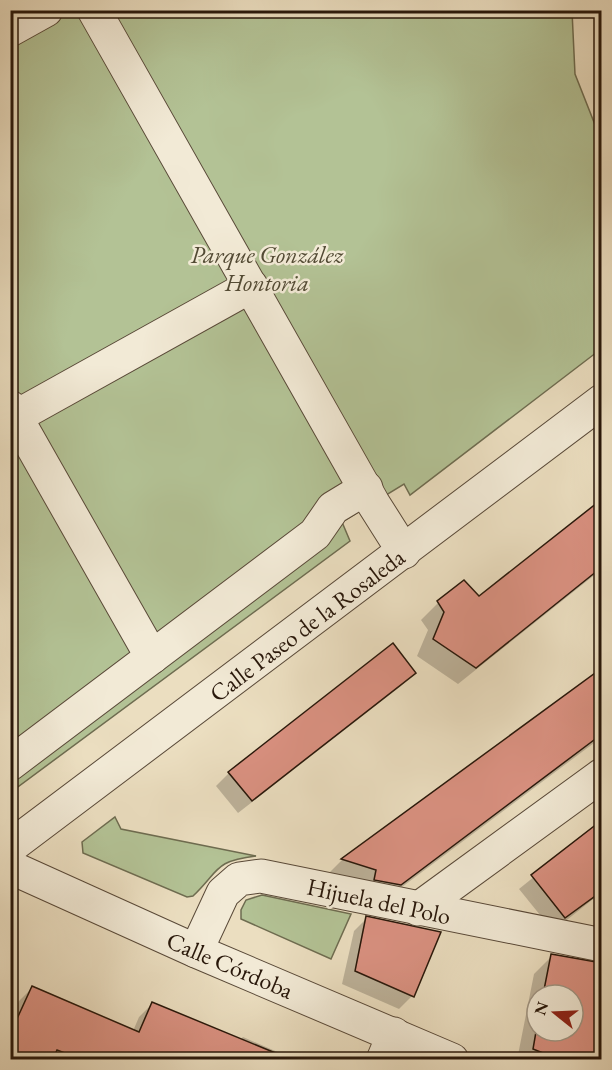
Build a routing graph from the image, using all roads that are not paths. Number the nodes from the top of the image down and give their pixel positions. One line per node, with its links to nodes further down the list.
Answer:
1 (46, 10): 3 (street)
2 (94, 10): 4 (street)
3 (10, 30)
4 (251, 286): 6 (street); 7 (street)
5 (602, 401): 8 (street, Calle Paseo de la Rosaleda)
6 (12, 415): 9 (street)
7 (366, 488): 8 (street); 9 (street)
8 (404, 552): 12 (street, Calle Paseo de la Rosaleda)
9 (152, 657): 10 (street)
10 (10, 764)
11 (602, 775): 14 (street)
12 (10, 847)
13 (10, 867): 16 (street, Calle Córdoba)
14 (418, 909): 15 (street, Hijuela del Polo); 16 (street, Hijuela del Polo)
15 (602, 945)
16 (196, 951): 17 (street, Calle Córdoba)
17 (389, 1047): 18 (street, Calle Córdoba)
18 (452, 1059)

